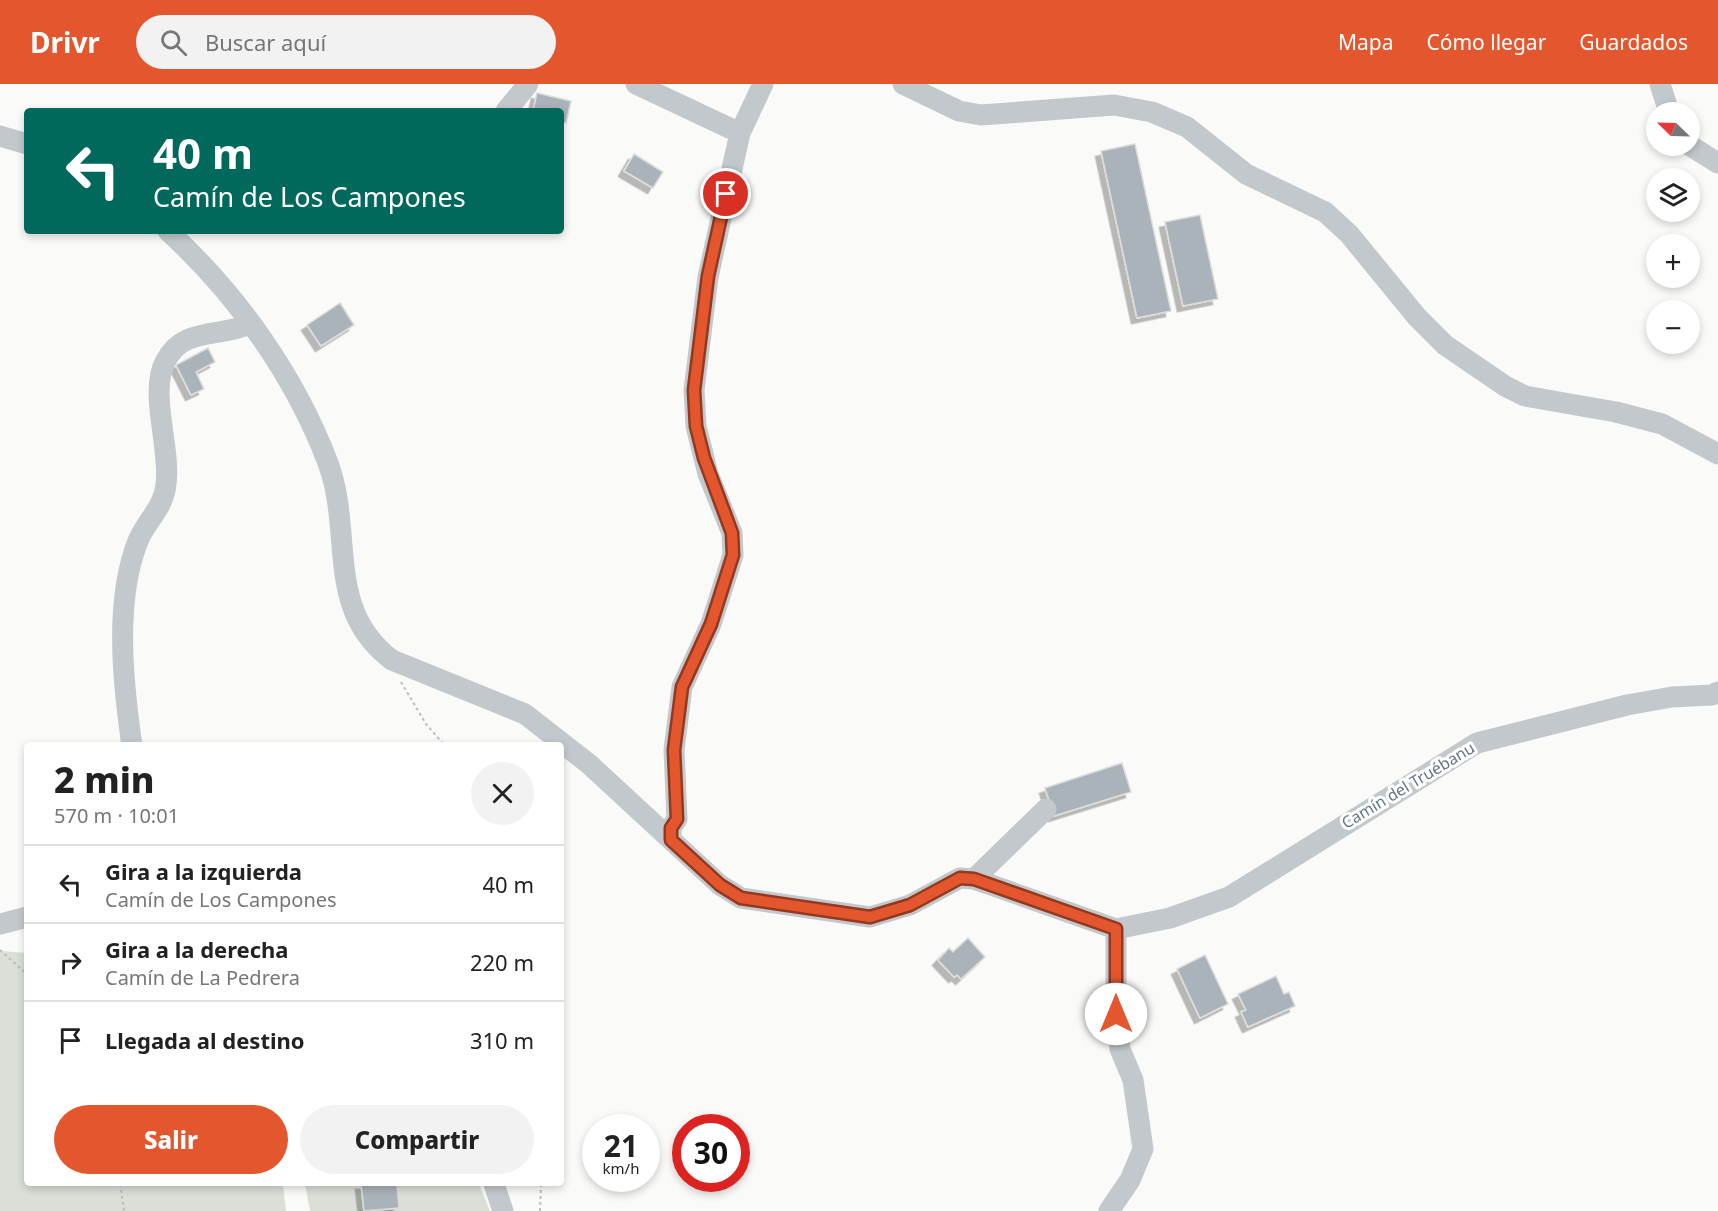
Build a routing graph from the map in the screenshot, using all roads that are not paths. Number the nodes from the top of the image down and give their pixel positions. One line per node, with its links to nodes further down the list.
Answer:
1 (528, 84): 7 (street)
2 (636, 84): 8 (street)
3 (763, 84): 8 (street)
4 (903, 84): 15 (street)
5 (1660, 84): 6 (street)
6 (1666, 102)
7 (508, 108)
8 (740, 133): 21 (street)
9 (0, 136): 10 (street)
10 (24, 143)
11 (1700, 152): 12 (street)
12 (1718, 163)
13 (171, 234): 14 (street)
14 (249, 324): 17 (street); 18 (street)
15 (1718, 454)
16 (1718, 692): 25 (street, Camín del Truébanu)
17 (132, 742)
18 (561, 742)
19 (564, 744): 21 (street)
20 (1046, 809): 22 (street)
21 (671, 840): 22 (street)
22 (974, 879): 25 (street)
23 (24, 918): 24 (street)
24 (0, 924)
25 (1116, 929): 28 (street)
26 (495, 1186): 27 (street)
27 (503, 1211)
28 (1109, 1211)

